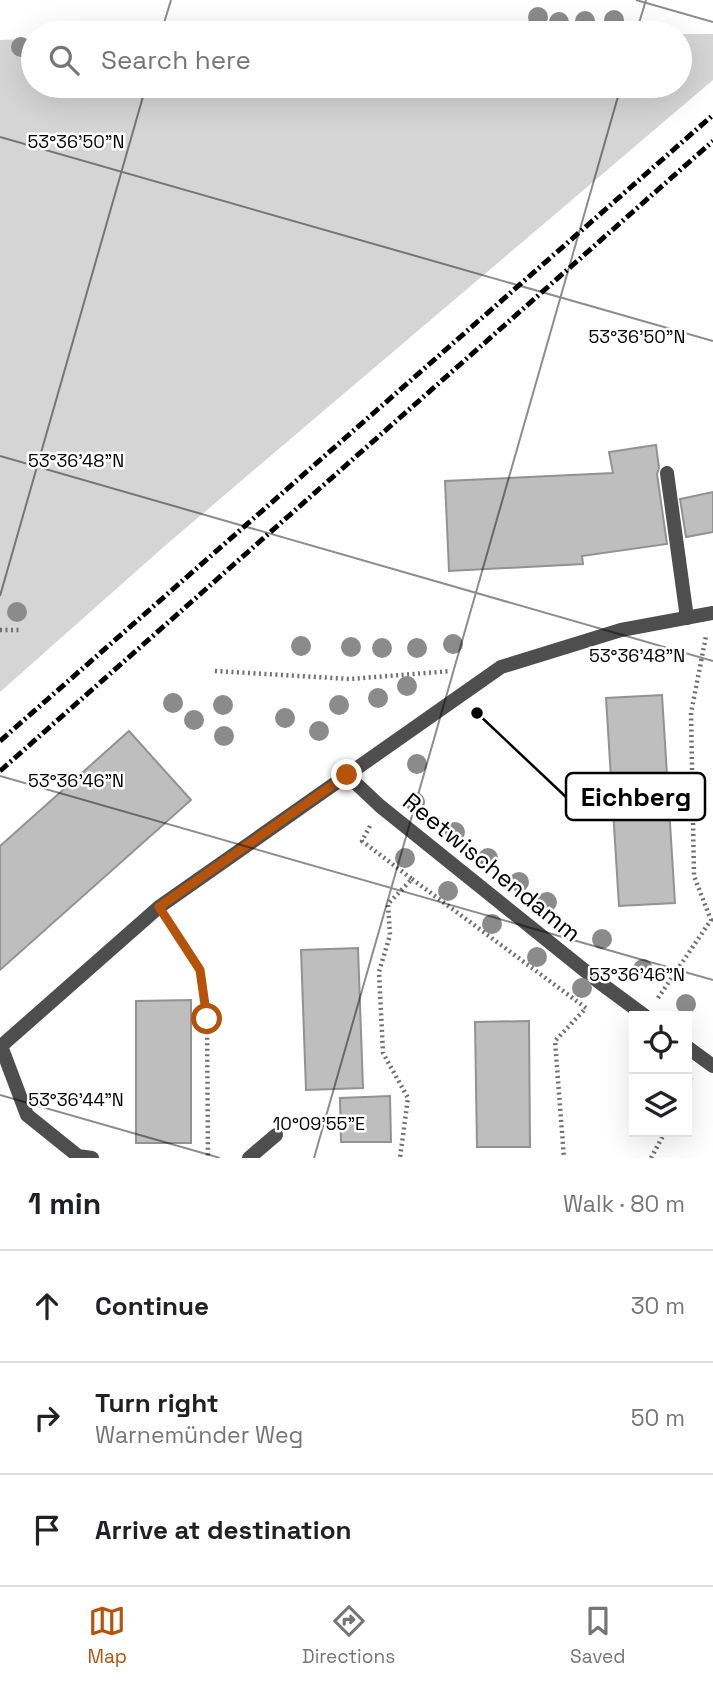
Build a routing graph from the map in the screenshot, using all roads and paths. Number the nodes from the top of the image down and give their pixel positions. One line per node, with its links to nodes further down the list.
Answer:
1 (667, 473): 3 (street)
2 (713, 613): 3 (street)
3 (687, 618): 9 (street)
4 (0, 630): 5 (path)
5 (20, 630)
6 (705, 646): 13 (path)
7 (460, 670): 8 (path)
8 (215, 671)
9 (347, 775): 10 (street, Reetwischendamm); 12 (street)
10 (380, 806): 11 (path); 14 (street, Reetwischendamm)
11 (412, 879): 23 (path); 24 (path)
12 (159, 907): 15 (street); 21 (path)
13 (712, 919): 14 (path)
14 (649, 1011)
15 (1, 1046): 20 (street)
16 (692, 1051): 17 (street)
17 (713, 1066)
18 (276, 1135): 22 (street)
19 (662, 1137): 25 (path)
20 (92, 1158)
21 (208, 1158)
22 (249, 1158)
23 (400, 1158)
24 (564, 1158)
25 (651, 1158)

